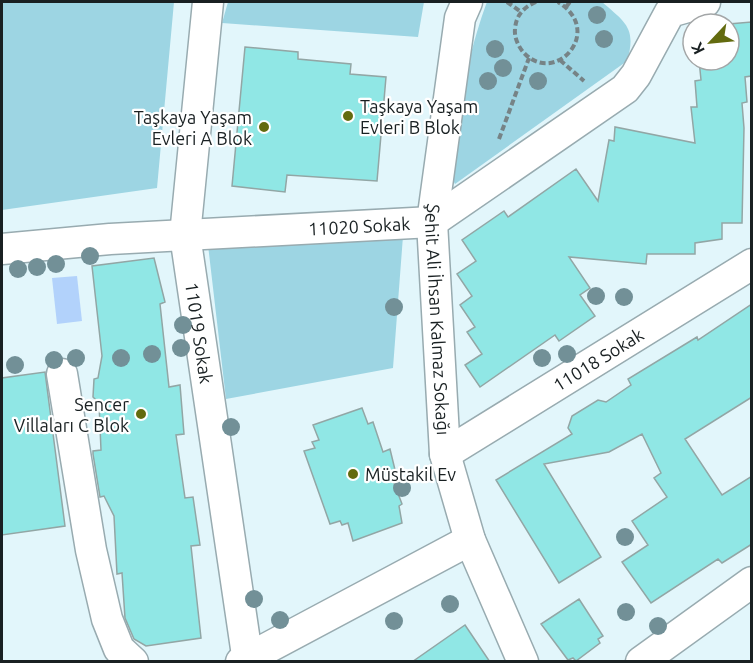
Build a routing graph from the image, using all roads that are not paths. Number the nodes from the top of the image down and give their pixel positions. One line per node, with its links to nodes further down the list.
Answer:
1 (208, 2): 6 (street, 11019 Sokak)
2 (467, 2): 5 (street, Şehit Ali İhsan Kalmaz Sokağı)
3 (705, 2): 4 (street, 11020 Sokak)
4 (662, 7): 5 (street, 11020 Sokak)
5 (432, 222): 6 (street, 11020 Sokak); 10 (street, Şehit Ali İhsan Kalmaz Sokağı)
6 (185, 235): 7 (street, 11020 Sokak); 13 (street, 11019 Sokak)
7 (2, 249)
8 (752, 264): 10 (street, 11018 Sokak)
9 (62, 374): 14 (street)
10 (445, 454): 11 (street, Şehit Ali İhsan Kalmaz Sokağı)
11 (470, 540): 13 (street); 15 (street, Şehit Ali İhsan Kalmaz Sokağı)
12 (752, 582): 16 (street)
13 (245, 660)
14 (133, 662)
15 (524, 662)
16 (641, 662)

